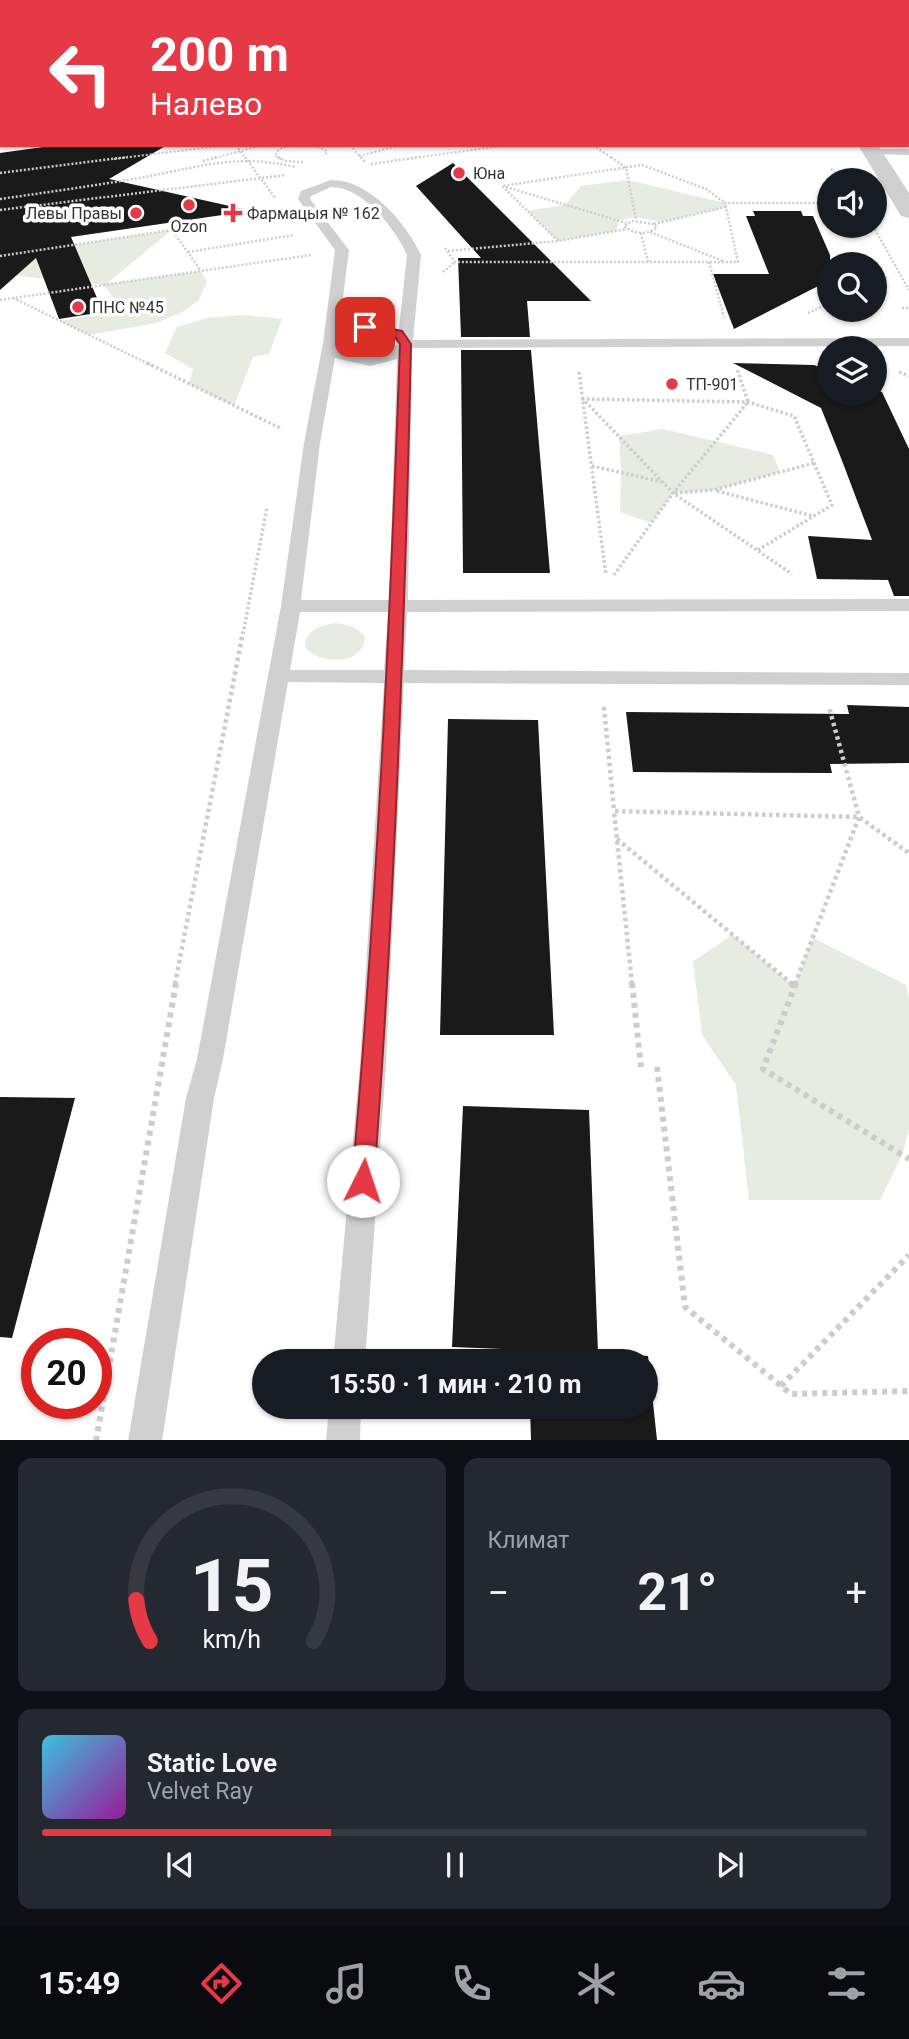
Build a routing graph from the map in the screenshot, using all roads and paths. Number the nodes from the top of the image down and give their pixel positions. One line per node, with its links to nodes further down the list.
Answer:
1 (211, 147): 23 (path)
2 (237, 147): 11 (path)
3 (253, 147): 11 (path)
4 (286, 147): 17 (path)
5 (318, 147): 14 (path)
6 (352, 147): 13 (path)
7 (394, 147): 13 (path)
8 (494, 147): 18 (path)
9 (596, 147): 22 (path)
10 (870, 149): 12 (lane); 33 (street)
11 (239, 150): 16 (path); 20 (path)
12 (909, 152)
13 (360, 156): 15 (path); 18 (path)
14 (323, 158)
15 (351, 159)
16 (246, 160): 20 (path); 21 (path); 26 (path)
17 (308, 162)
18 (368, 164): 19 (path); 24 (path)
19 (354, 166)
20 (185, 167): 28 (path)
21 (303, 167)
22 (626, 168): 27 (path); 31 (path); 34 (path)
23 (0, 173)
24 (376, 174)
25 (287, 175): 26 (path)
26 (260, 178): 29 (path); 32 (path)
27 (502, 186): 35 (path); 42 (path)
28 (0, 199)
29 (277, 201)
30 (817, 203): 31 (path)
31 (725, 205): 36 (path); 51 (path)
32 (0, 210)
33 (909, 211)
34 (636, 220): 35 (path); 36 (path)
35 (626, 223): 37 (path)
36 (654, 224): 38 (path)
37 (627, 229): 39 (path); 42 (path)
38 (649, 232): 39 (path); 51 (path)
39 (641, 233): 49 (path)
40 (301, 234): 45 (path)
41 (880, 238): 54 (path)
42 (558, 241): 46 (path)
43 (439, 242): 46 (path)
44 (309, 244): 47 (path)
45 (188, 251): 48 (path); 53 (path)
46 (448, 251): 49 (path)
47 (316, 254): 52 (path); 53 (path)
48 (0, 256)
49 (648, 262): 50 (path)
50 (709, 262): 51 (path); 59 (path)
51 (727, 262)
52 (313, 268)
53 (201, 271): 55 (path)
54 (909, 290)
55 (12, 298): 56 (path); 67 (path)
56 (0, 300)
57 (902, 308): 58 (path)
58 (909, 308)
59 (728, 342): 60 (lane); 62 (lane); 65 (path)
60 (909, 342)
61 (330, 343): 63 (lane); 63 (lane); 63 (lane); 80 (lane)
62 (575, 343): 63 (lane); 64 (path)
63 (405, 344): 77 (lane)
64 (583, 399): 65 (path); 70 (path); 71 (path)
65 (748, 402): 69 (path); 73 (path)
66 (285, 415): 67 (path)
67 (282, 429): 68 (path)
68 (280, 443)
69 (814, 463): 72 (path); 75 (path)
70 (592, 466): 71 (path); 73 (path)
71 (663, 483): 73 (path)
72 (714, 490): 73 (path); 75 (path)
73 (673, 493): 76 (path)
74 (269, 497): 99 (path)
75 (814, 516): 76 (path)
76 (758, 550): 78 (path)
77 (398, 604): 78 (lane); 80 (lane); 81 (lane)
78 (800, 605): 79 (lane)
79 (909, 605)
80 (291, 606): 82 (lane)
81 (393, 675): 82 (lane); 83 (lane); 95 (lane)
82 (280, 676): 100 (lane)
83 (601, 677): 84 (lane); 86 (path)
84 (821, 678): 85 (lane); 87 (path)
85 (909, 679)
86 (614, 811): 87 (path); 88 (path)
87 (859, 817): 89 (path); 90 (path)
88 (617, 839): 90 (path); 92 (path)
89 (909, 853)
90 (794, 986): 93 (path)
91 (657, 1067): 96 (path)
92 (641, 1068)
93 (909, 1160)
94 (909, 1255): 96 (path)
95 (350, 1349)
96 (781, 1386): 97 (path)
97 (909, 1391)
98 (344, 1419): 101 (lane)
99 (96, 1440)
100 (145, 1440)
101 (343, 1440)

